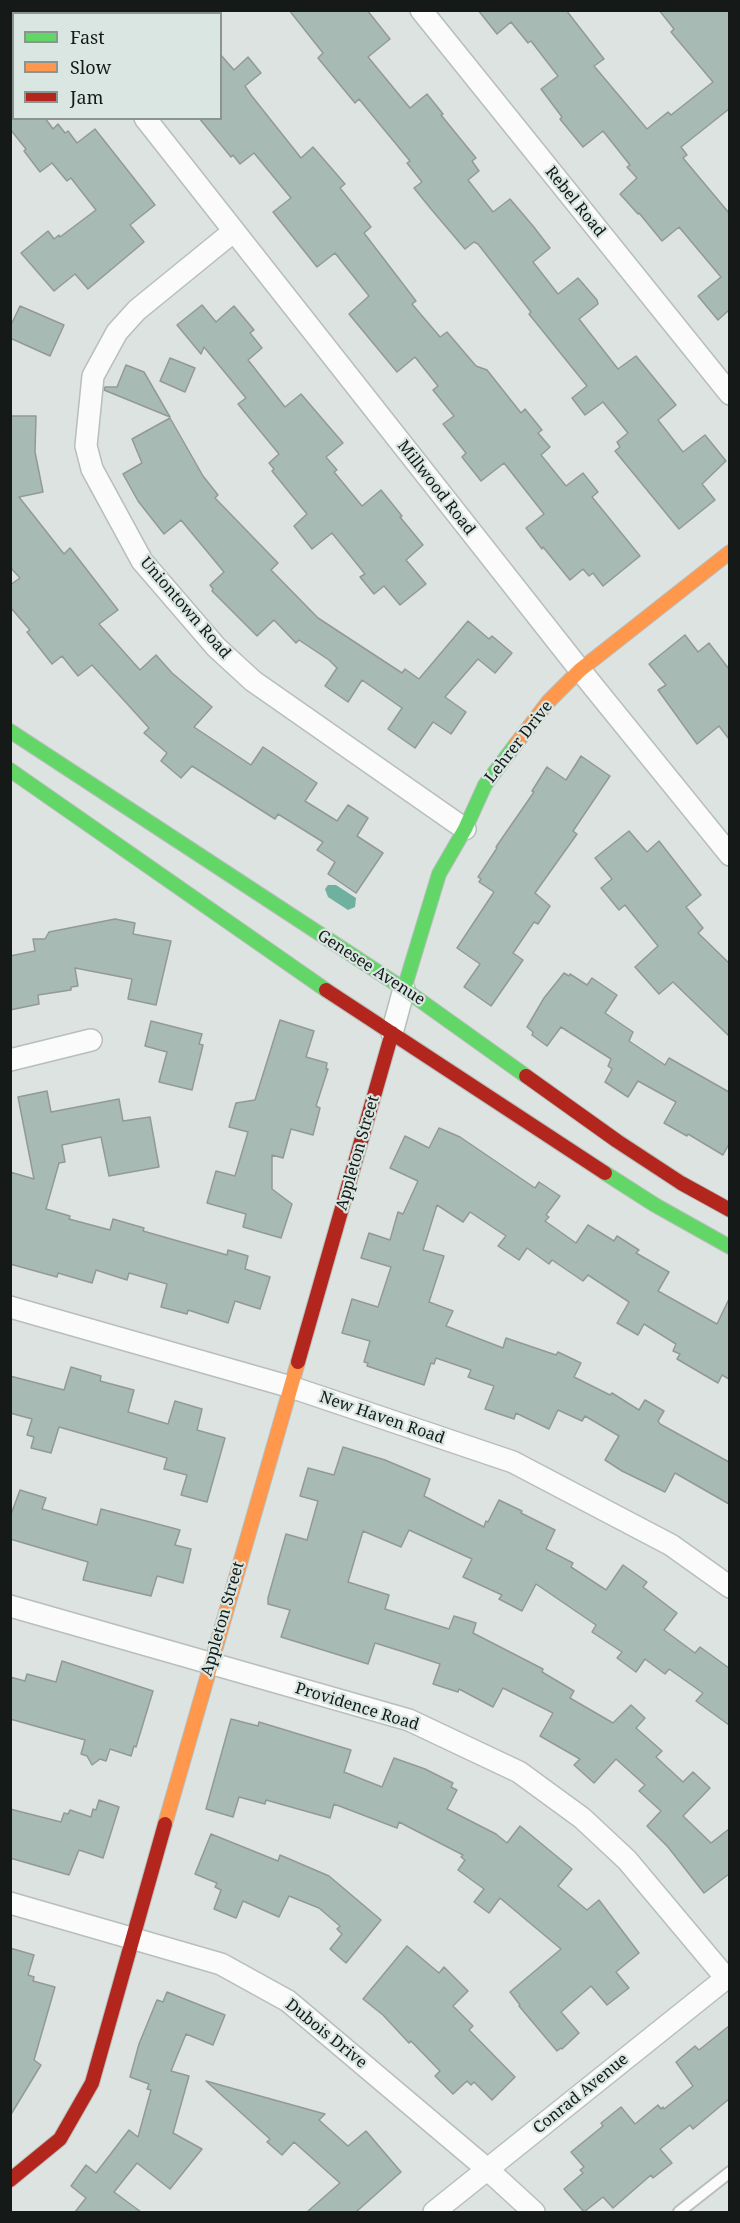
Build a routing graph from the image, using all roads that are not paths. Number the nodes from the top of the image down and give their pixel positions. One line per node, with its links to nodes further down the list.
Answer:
1 (421, 10): 4 (street, Rebel Road)
2 (147, 120): 3 (street, Millwood Road)
3 (234, 231): 6 (street, Millwood Road); 9 (street, Uniontown Road)
4 (729, 394)
5 (729, 552): 6 (street, Lehrer Drive)
6 (580, 670): 9 (street, Lehrer Drive); 10 (street, Millwood Road)
7 (10, 731): 11 (street, Genesee Avenue)
8 (10, 770): 12 (street)
9 (465, 830): 11 (street, Lehrer Drive)
10 (729, 855)
11 (404, 989): 12 (street, Lehrer Drive); 15 (street, Genesee Avenue)
12 (392, 1033): 16 (street); 18 (street, Appleton Street)
13 (91, 1040): 14 (street)
14 (10, 1060)
15 (729, 1210)
16 (729, 1247)
17 (10, 1307): 18 (street, New Haven Road)
18 (291, 1388): 19 (street, New Haven Road); 21 (street, Appleton Street)
19 (729, 1587)
20 (10, 1606): 21 (street, Providence Road)
21 (210, 1664): 23 (street, Appleton Street); 24 (street, Providence Road)
22 (10, 1904): 23 (street, Dubois Drive)
23 (132, 1938): 25 (street, Dubois Drive); 27 (street, Appleton Street)
24 (728, 1977): 25 (street, Conrad Avenue)
25 (488, 2169): 28 (street, Conrad Avenue); 29 (street, Dubois Drive)
26 (729, 2172): 30 (lane)
27 (10, 2180)
28 (434, 2212)
29 (534, 2212)
30 (680, 2212)

